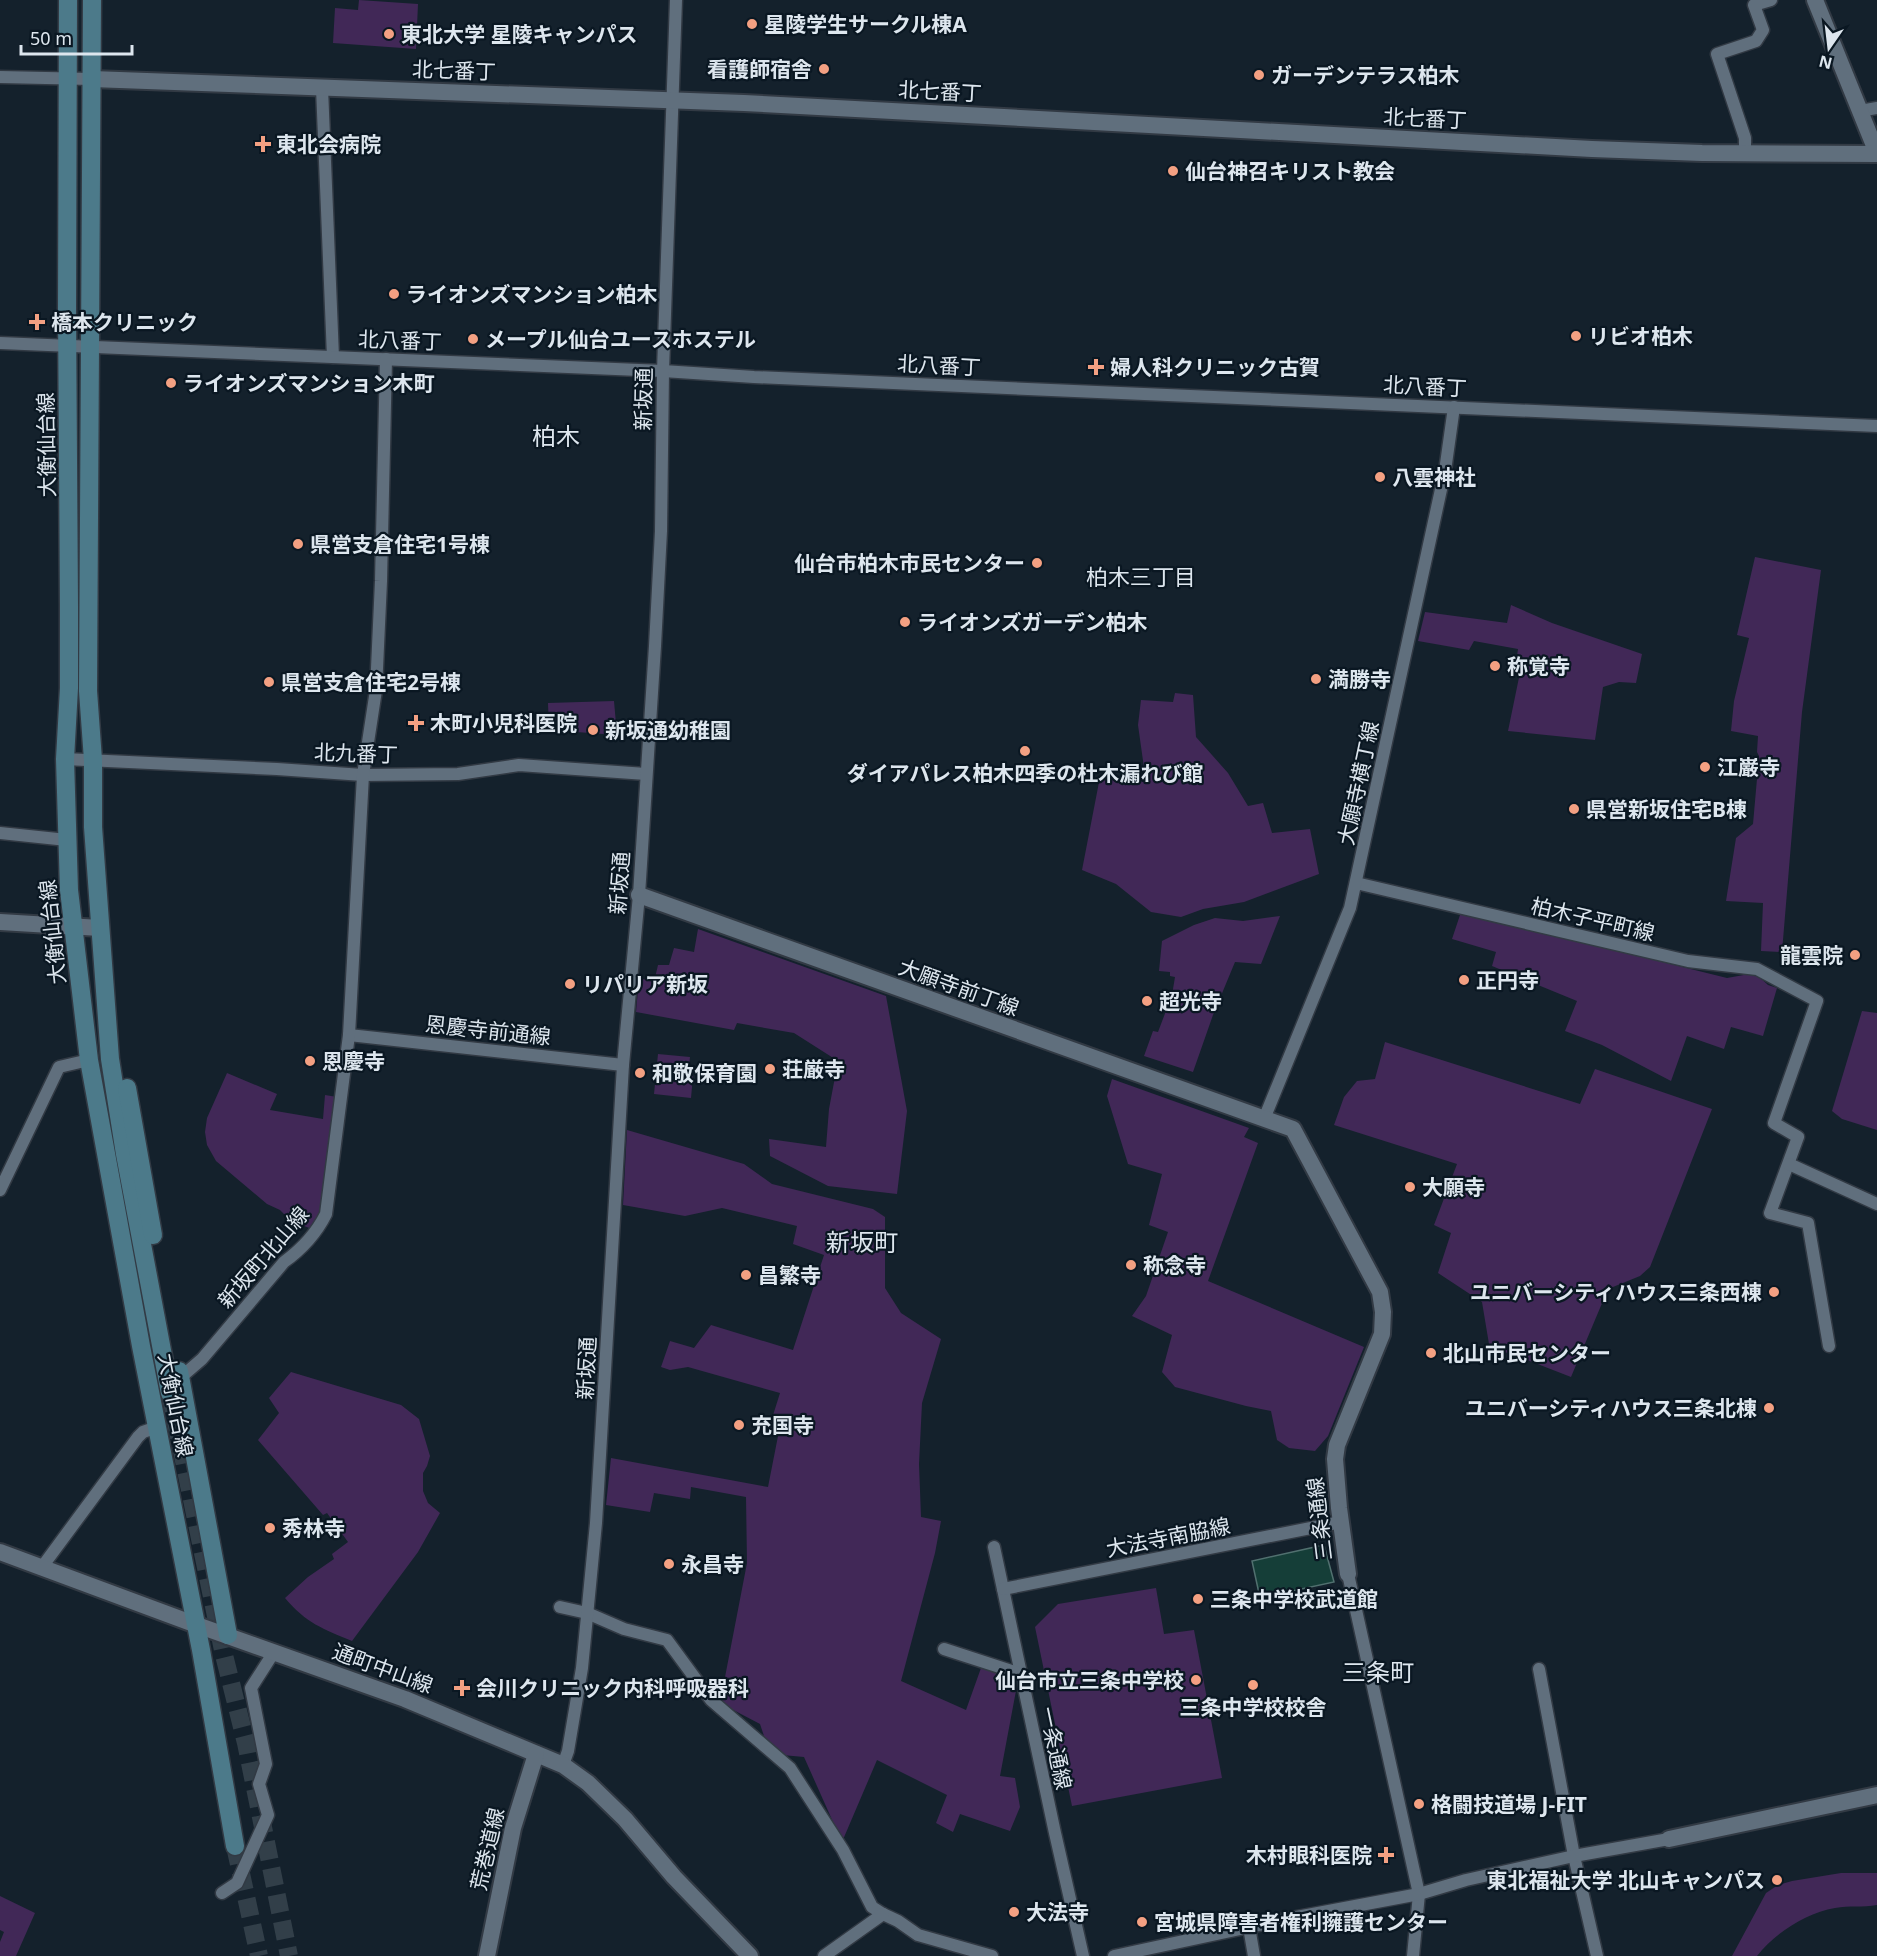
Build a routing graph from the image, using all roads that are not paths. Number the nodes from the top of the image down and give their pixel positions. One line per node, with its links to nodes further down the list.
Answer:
1 (68, 0): 7 (main road, 大衡仙台線)
2 (92, 0): 8 (main road, 大衡仙台線)
3 (676, 0): 10 (street, 新坂通)
4 (1771, 0): 12 (street)
5 (1815, 0): 11 (street)
6 (0, 77): 7 (street, 北七番丁)
7 (68, 79): 8 (street, 北七番丁); 15 (main road, 大衡仙台線)
8 (92, 79): 9 (street, 北七番丁); 16 (main road, 大衡仙台線)
9 (322, 88): 10 (street, 北七番丁); 17 (street)
10 (671, 101): 12 (street, 北七番丁); 19 (street, 新坂通)
11 (1869, 110): 13 (street)
12 (1745, 154): 13 (street, 北七番丁)
13 (1877, 154)
14 (0, 343): 15 (street, 北八番丁)
15 (67, 346): 16 (street, 北八番丁); 22 (main road, 大衡仙台線)
16 (89, 347): 17 (street, 北八番丁); 23 (main road, 大衡仙台線)
17 (333, 357): 18 (street, 北八番丁)
18 (387, 359): 19 (street, 北八番丁); 25 (street, 新坂町北山線)
19 (663, 371): 20 (street, 北八番丁); 24 (street, 新坂通)
20 (1454, 407): 21 (street, 北八番丁); 28 (street, 大願寺横丁線)
21 (1877, 426)
22 (65, 759): 23 (street, 北九番丁); 27 (main road, 大衡仙台線)
23 (93, 760): 25 (street, 北九番丁); 32 (main road, 大衡仙台線)
24 (646, 774): 25 (street, 北九番丁); 29 (street, 新坂通)
25 (363, 775): 33 (street, 新坂町北山線)
26 (0, 833): 27 (street)
27 (67, 840): 31 (main road, 大衡仙台線)
28 (1356, 883): 36 (street, 大願寺横丁線); 37 (street, 柏木子平町線)
29 (639, 895): 35 (street, 新坂通); 36 (street, 大願寺前丁線)
30 (0, 922): 31 (street)
31 (73, 927): 32 (street); 34 (main road, 大衡仙台線)
32 (100, 928): 41 (main road, 大衡仙台線)
33 (349, 1035): 35 (street, 恩慶寺前通線); 41 (street, 新坂町北山線)
34 (89, 1060): 38 (street); 42 (main road, 大衡仙台線)
35 (623, 1065): 50 (street, 新坂通)
36 (1264, 1119): 43 (street, 三条通線)
37 (1789, 1164): 39 (street); 40 (street)
38 (0, 1190)
39 (1877, 1204)
40 (1828, 1347)
41 (175, 1386): 52 (main road, 大衡仙台線)
42 (158, 1427): 46 (street); 51 (main road, 大衡仙台線)
43 (1341, 1522): 47 (street, 三条通線); 48 (street, 大法寺南脇線)
44 (994, 1547): 48 (street, 一条通線)
45 (0, 1552): 46 (street, 通町中山線)
46 (42, 1567): 51 (street, 通町中山線)
47 (1348, 1574): 64 (street, 三条通線)
48 (1002, 1589): 56 (street, 一条通線)
49 (560, 1607): 50 (street)
50 (586, 1614): 58 (street, 新坂通); 65 (street)
51 (194, 1624): 52 (street, 通町中山線); 61 (main road, 大衡仙台線)
52 (228, 1635): 54 (street, 通町中山線)
53 (944, 1649): 56 (street)
54 (274, 1652): 57 (street, 通町中山線); 63 (street)
55 (1539, 1669): 62 (street)
56 (1021, 1674): 71 (street, 一条通線)
57 (536, 1754): 58 (street, 通町中山線); 67 (street, 荒巻道線)
58 (563, 1765): 68 (street, 通町中山線)
59 (1877, 1795): 60 (street)
60 (1669, 1839): 62 (street)
61 (236, 1846)
62 (1574, 1856): 64 (street); 75 (street)
63 (222, 1893)
64 (1419, 1894): 66 (street); 74 (street, 三条通線)
65 (883, 1914): 69 (street); 70 (street)
66 (1249, 1927): 72 (street); 73 (street)
67 (487, 1956)
68 (750, 1956)
69 (824, 1956)
70 (992, 1956)
71 (1083, 1956)
72 (1114, 1956)
73 (1254, 1956)
74 (1413, 1956)
75 (1597, 1956)

